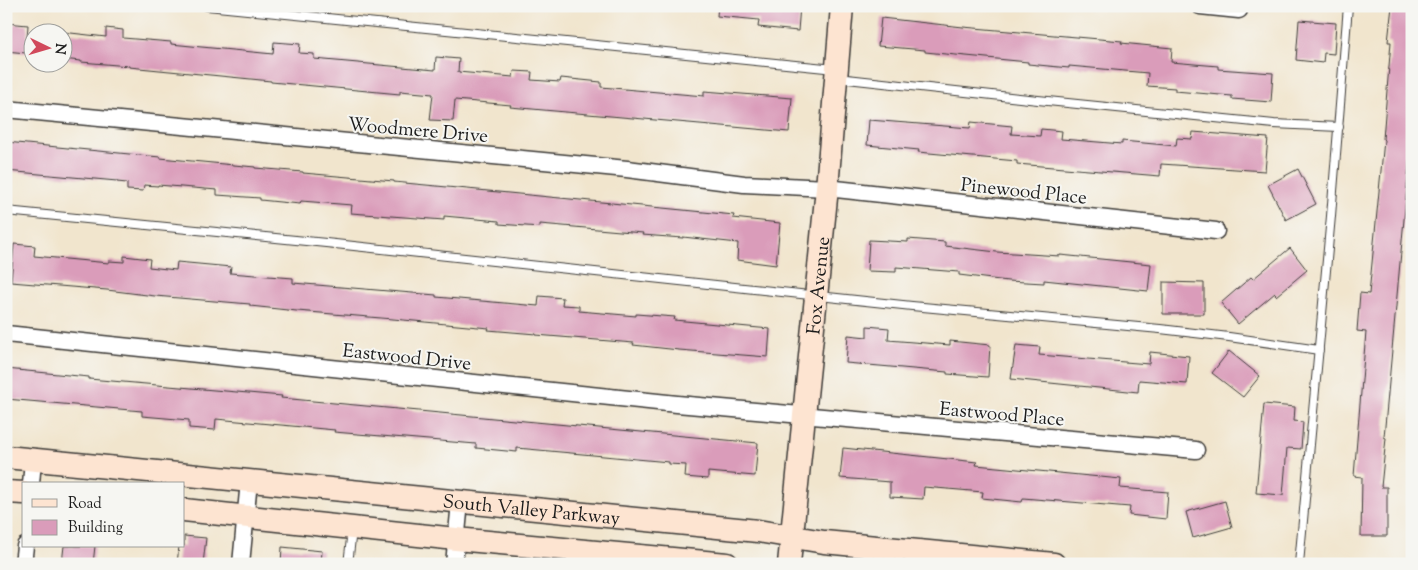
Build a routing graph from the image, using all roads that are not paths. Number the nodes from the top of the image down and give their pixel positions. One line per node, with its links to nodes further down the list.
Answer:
1 (207, 6): 6 (lane)
2 (842, 6): 6 (main road, Fox Avenue)
3 (1200, 6): 5 (street)
4 (1348, 6): 8 (lane)
5 (1239, 10)
6 (836, 73): 8 (lane); 9 (main road, Fox Avenue)
7 (6, 109): 9 (street, Woodmere Drive)
8 (1339, 128): 14 (lane)
9 (827, 188): 11 (street, Pinewood Place); 12 (main road, Fox Avenue)
10 (6, 211): 12 (lane)
11 (1216, 231)
12 (816, 296): 14 (lane); 15 (main road, Fox Avenue)
13 (6, 334): 15 (street, Eastwood Drive)
14 (1319, 350): 37 (lane)
15 (804, 415): 16 (street, Eastwood Place); 27 (main road, Fox Avenue)
16 (1196, 450)
17 (6, 457): 18 (main road, South Valley Parkway)
18 (33, 460): 19 (main road, South Valley Parkway); 20 (street)
19 (249, 481): 23 (main road, South Valley Parkway); 25 (street)
20 (31, 482)
21 (6, 492): 22 (main road)
22 (22, 493)
23 (460, 502): 27 (main road, South Valley Parkway); 28 (street)
24 (185, 510): 25 (main road, South Valley Parkway)
25 (246, 517): 26 (main road, South Valley Parkway); 31 (street)
26 (352, 528): 28 (main road, South Valley Parkway); 32 (lane)
27 (792, 537): 35 (main road, Fox Avenue); 36 (main road, South Valley Parkway)
28 (456, 539): 33 (street); 34 (main road, South Valley Parkway)
29 (25, 548): 30 (street)
30 (24, 564)
31 (241, 564)
32 (348, 564)
33 (454, 564)
34 (727, 564)
35 (789, 564)
36 (1054, 564)
37 (1299, 564)

